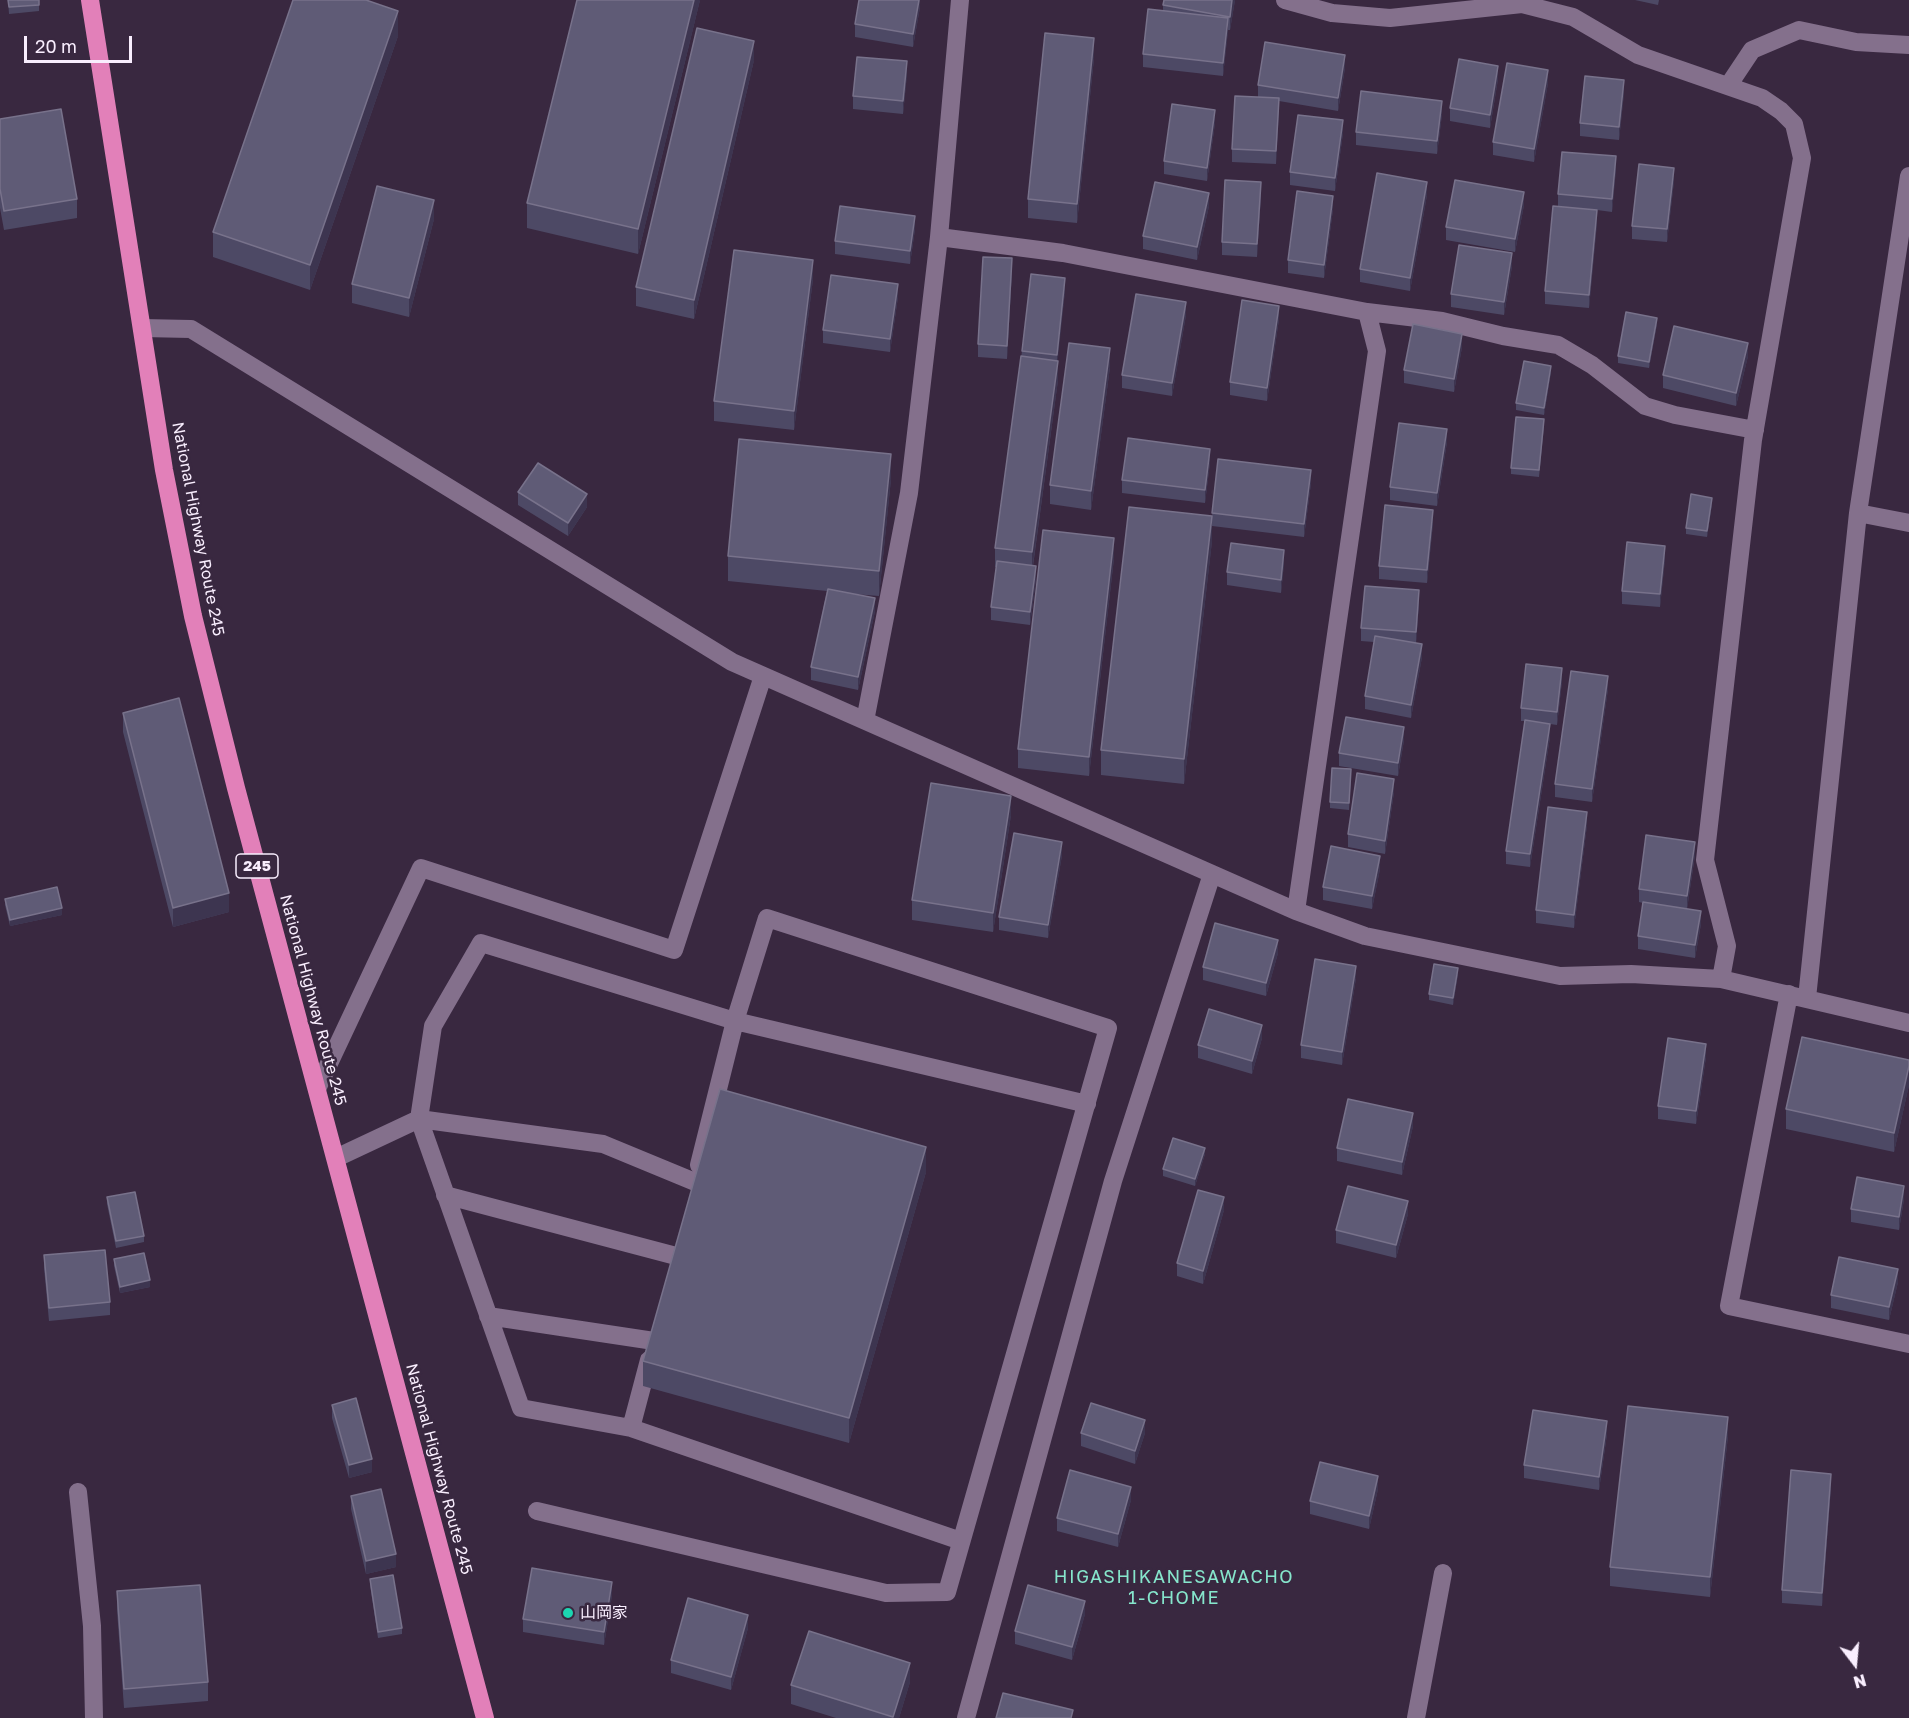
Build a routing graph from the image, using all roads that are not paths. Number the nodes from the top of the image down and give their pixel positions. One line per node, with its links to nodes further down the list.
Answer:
1 (90, 0): 9 (highway, National Highway Route 245 / 245)
2 (960, 0): 7 (street)
3 (1285, 0): 5 (street)
4 (1909, 45): 5 (street)
5 (1728, 86): 10 (street)
6 (1909, 176): 11 (street)
7 (939, 237): 8 (street); 14 (street)
8 (1367, 312): 10 (street); 16 (street)
9 (142, 328): 13 (street); 21 (highway, National Highway Route 245 / 245)
10 (1755, 430): 17 (street)
11 (1858, 513): 12 (street); 18 (street)
12 (1909, 523)
13 (763, 676): 14 (street); 21 (street)
14 (865, 721): 15 (street)
15 (1212, 874): 16 (street); 42 (street)
16 (1296, 911): 17 (street)
17 (1721, 979): 18 (street)
18 (1798, 996): 20 (street); 34 (street)
19 (735, 1021): 22 (street); 22 (street); 23 (street); 25 (street)
20 (1909, 1023)
21 (317, 1089): 24 (highway, National Highway Route 245 / 245)
22 (1087, 1104): 38 (street)
23 (418, 1119): 24 (street); 25 (street); 26 (street)
24 (336, 1158): 41 (highway, National Highway Route 245 / 245)
25 (695, 1182): 27 (street)
26 (445, 1195): 29 (street); 31 (street)
27 (689, 1203)
28 (681, 1235): 29 (street)
29 (676, 1256): 30 (street)
30 (670, 1277)
31 (488, 1316): 33 (street); 35 (street)
32 (659, 1320): 33 (street)
33 (654, 1341): 35 (street)
34 (1909, 1344)
35 (631, 1428): 38 (street)
36 (78, 1492): 40 (street)
37 (537, 1511): 38 (street)
38 (961, 1541)
39 (1443, 1573): 43 (street)
40 (94, 1718)
41 (485, 1718)
42 (966, 1718)
43 (1416, 1718)

